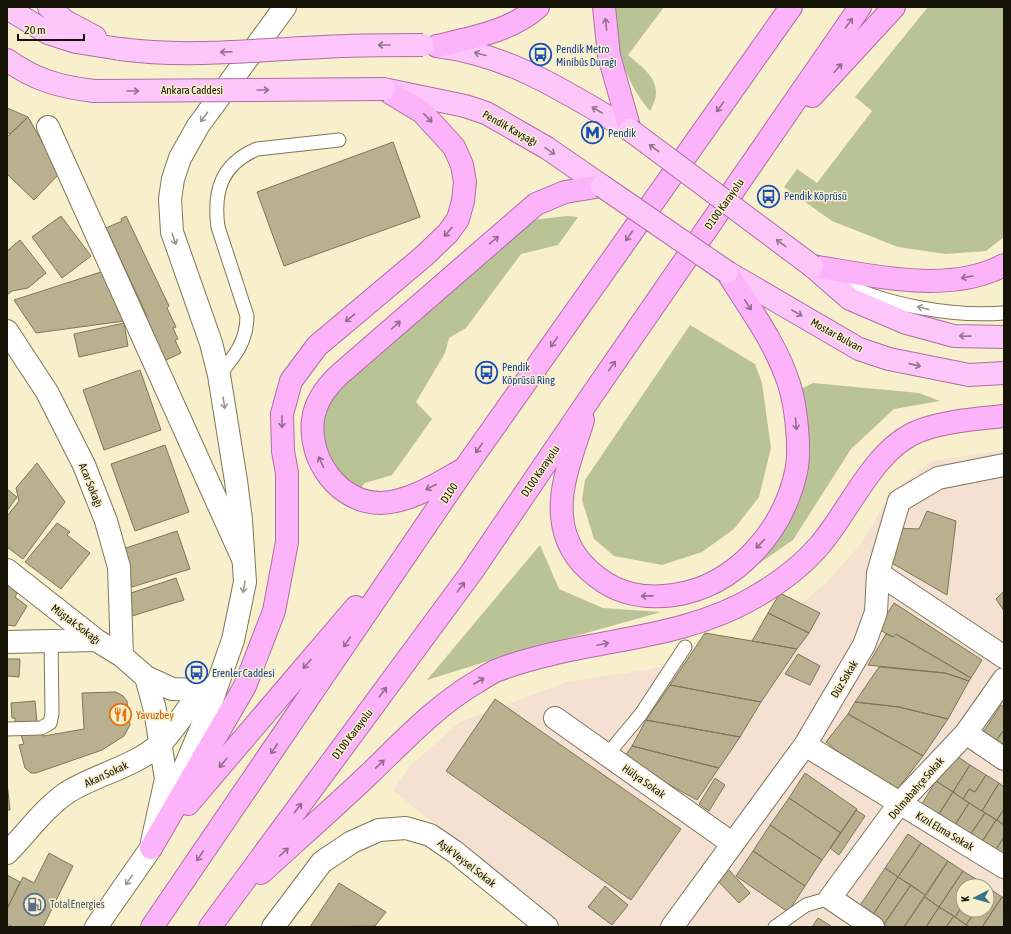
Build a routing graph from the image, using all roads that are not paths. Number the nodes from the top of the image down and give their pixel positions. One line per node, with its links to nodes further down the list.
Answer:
1 (49, 7): 11 (main road)
2 (285, 7): 28 (street, one-way to 28)
3 (538, 7): 10 (highway)
4 (604, 7): 17 (highway, one-way to 4)
5 (783, 7): 14 (highway)
6 (791, 7): 14 (highway, D100)
7 (860, 7): 19 (highway, D100 Karayolu, one-way to 7)
8 (894, 7): 19 (highway, one-way to 8)
9 (7, 8): 11 (main road)
10 (430, 46): 11 (main road, one-way to 11, bridge); 17 (main road, one-way to 10)
11 (120, 49)
12 (7, 60): 13 (main road, Ankara Caddesi)
13 (16, 70): 15 (main road, Ankara Caddesi, one-way to 15, bridge)
14 (743, 75): 32 (highway, D100, one-way to 32)
15 (384, 89): 20 (main road, Pendik Kavşağı, one-way to 20); 55 (highway, one-way to 55)
16 (48, 127): 34 (street)
17 (630, 130): 22 (main road, one-way to 17, bridge)
18 (339, 140): 28 (lane)
19 (755, 159): 29 (highway, D100 Karayolu, one-way to 19)
20 (602, 186): 23 (main road, bridge); 32 (highway, one-way to 20)
21 (1004, 265): 22 (highway, one-way to 22)
22 (812, 266): 24 (lane, one-way to 22); 26 (main road, one-way to 22)
23 (727, 272): 27 (main road, Mostar Bulvarı, one-way to 27); 29 (highway, one-way to 29)
24 (1004, 313)
25 (7, 331): 41 (street, Acar Sokağı)
26 (1004, 337)
27 (1004, 373)
28 (219, 375): 34 (street, one-way to 34)
29 (590, 398): 59 (highway, D100 Karayolu, one-way to 29)
30 (1004, 416): 59 (highway, one-way to 30)
31 (1004, 465): 36 (street, Düz Sokak)
32 (465, 468): 33 (highway, D100 / D100)
33 (432, 517): 55 (highway, one-way to 55); 61 (highway, D100, one-way to 61)
34 (244, 562): 45 (street, one-way to 45)
35 (7, 570): 37 (street, Müştak Sokağı)
36 (878, 573): 42 (street); 50 (street, Düz Sokak)
37 (96, 640): 38 (street); 41 (street, Müştak Sokağı)
38 (51, 641): 39 (street); 47 (lane)
39 (7, 642)
40 (685, 647): 51 (lane)
41 (122, 656): 43 (street, Müştak Sokağı)
42 (1004, 657)
43 (146, 677): 45 (street, Müştak Sokağı); 49 (street)
44 (1004, 679): 48 (street, Dolmabahçe Sokak)
45 (209, 688): 49 (street, Akan Sokak); 55 (street)
46 (555, 718): 51 (street, Hülya Sokak)
47 (7, 729)
48 (966, 733): 52 (street); 53 (street, Dolmabahçe Sokak)
49 (160, 744): 55 (street); 56 (street, Akan Sokak)
50 (804, 745): 53 (street, Kızıl Elma Sokak); 54 (street, Düz Sokak)
51 (608, 755): 54 (street, Hülya Sokak)
52 (1004, 759)
53 (899, 804): 57 (street, Kızıl Elma Sokak); 58 (street, Dolmabahçe Sokak)
54 (733, 844): 65 (street, Düz Sokak)
55 (151, 848): 60 (street, one-way to 60)
56 (7, 853)
57 (1004, 867)
58 (830, 898): 66 (lane); 67 (street)
59 (224, 906): 62 (highway, D100 Karayolu)
60 (96, 927)
61 (152, 927)
62 (211, 927)
63 (273, 927): 64 (street, Aşık Veysel Sokak)
64 (547, 927)
65 (672, 927)
66 (775, 927)
67 (873, 927)

